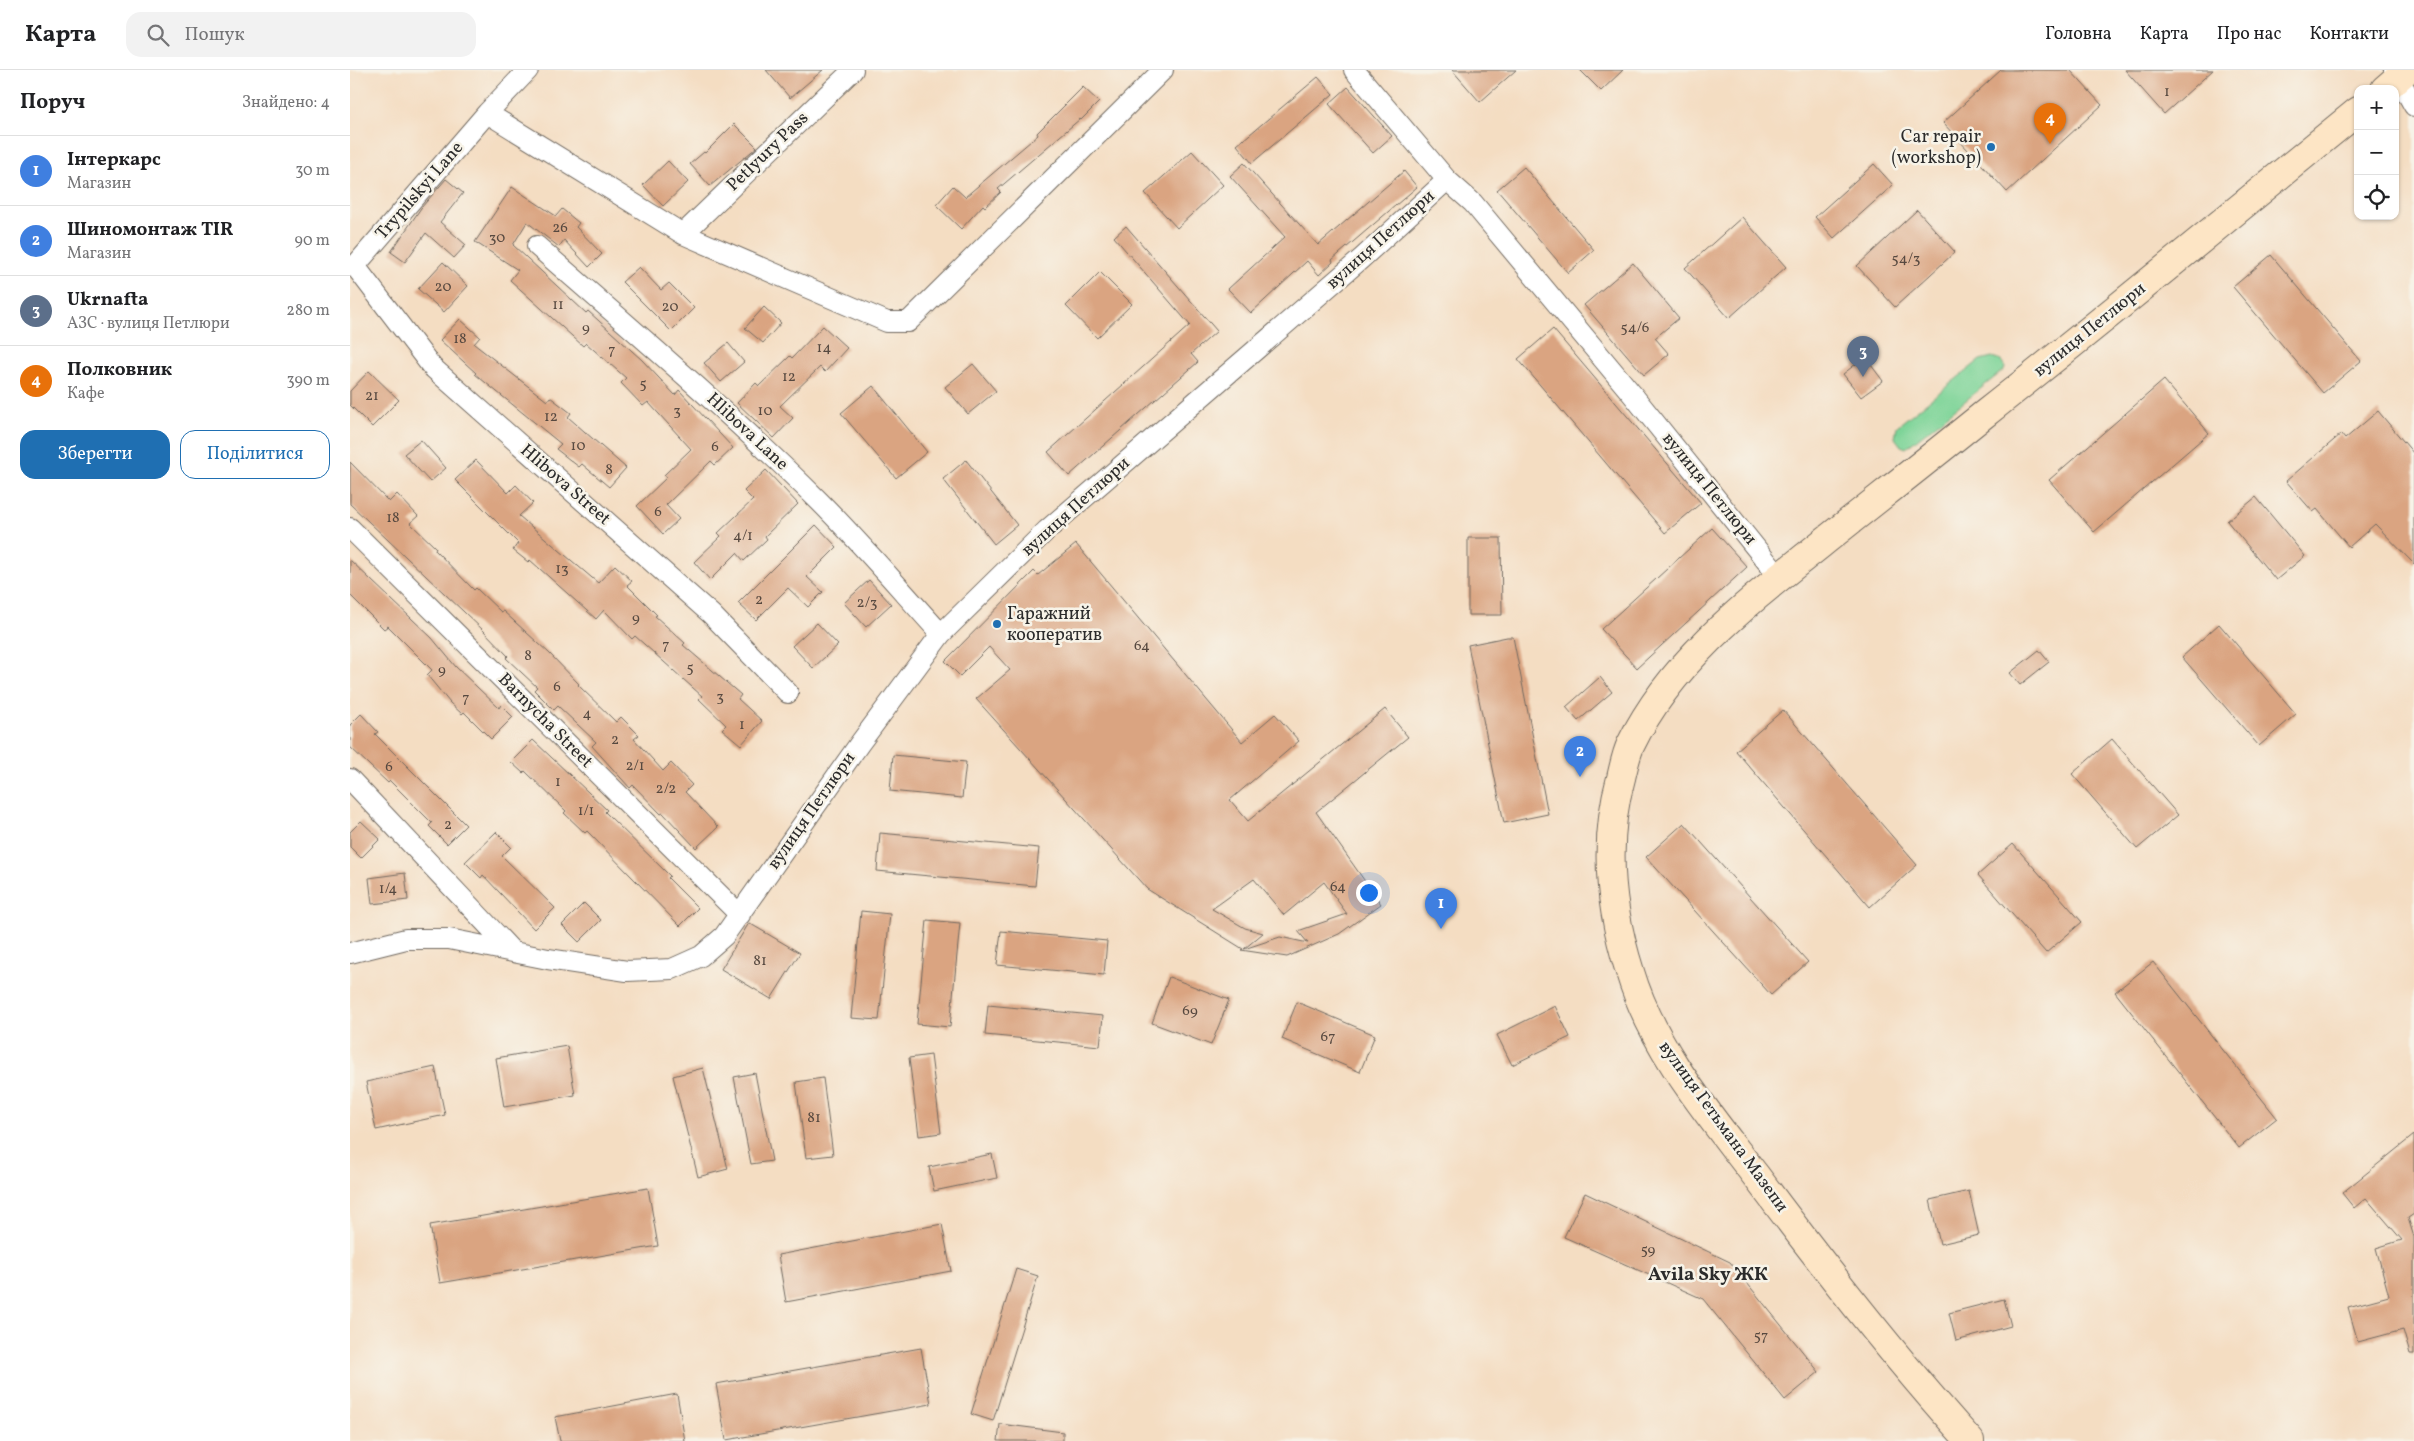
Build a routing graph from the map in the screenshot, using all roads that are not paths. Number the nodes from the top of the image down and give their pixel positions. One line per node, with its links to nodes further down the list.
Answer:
1 (528, 70): 7 (street, Trypilskyi Lane)
2 (853, 70): 10 (street, Petlyury Pass)
3 (1163, 70): 10 (street)
4 (1354, 70): 9 (street)
5 (2396, 76): 6 (street)
6 (2414, 106)
7 (488, 113): 10 (street); 12 (street, Trypilskyi Lane)
8 (2354, 114): 14 (main road, вулиця Петлюри)
9 (1446, 180): 14 (street, вулиця Петлюри); 15 (street, вулиця Петлюри)
10 (683, 234)
11 (537, 246): 15 (street, Hlibova Lane)
12 (352, 266): 16 (street, Hlibova Street)
13 (350, 528): 18 (street, Barnycha Street)
14 (1780, 578): 21 (main road, вулиця Гетьмана Мазепи)
15 (941, 634): 18 (street, вулиця Петлюри)
16 (788, 693)
17 (350, 779): 19 (street)
18 (740, 915): 19 (street, вулиця Петлюри)
19 (513, 952): 20 (street, вулиця Петлюри)
20 (350, 953)
21 (1970, 1441)

